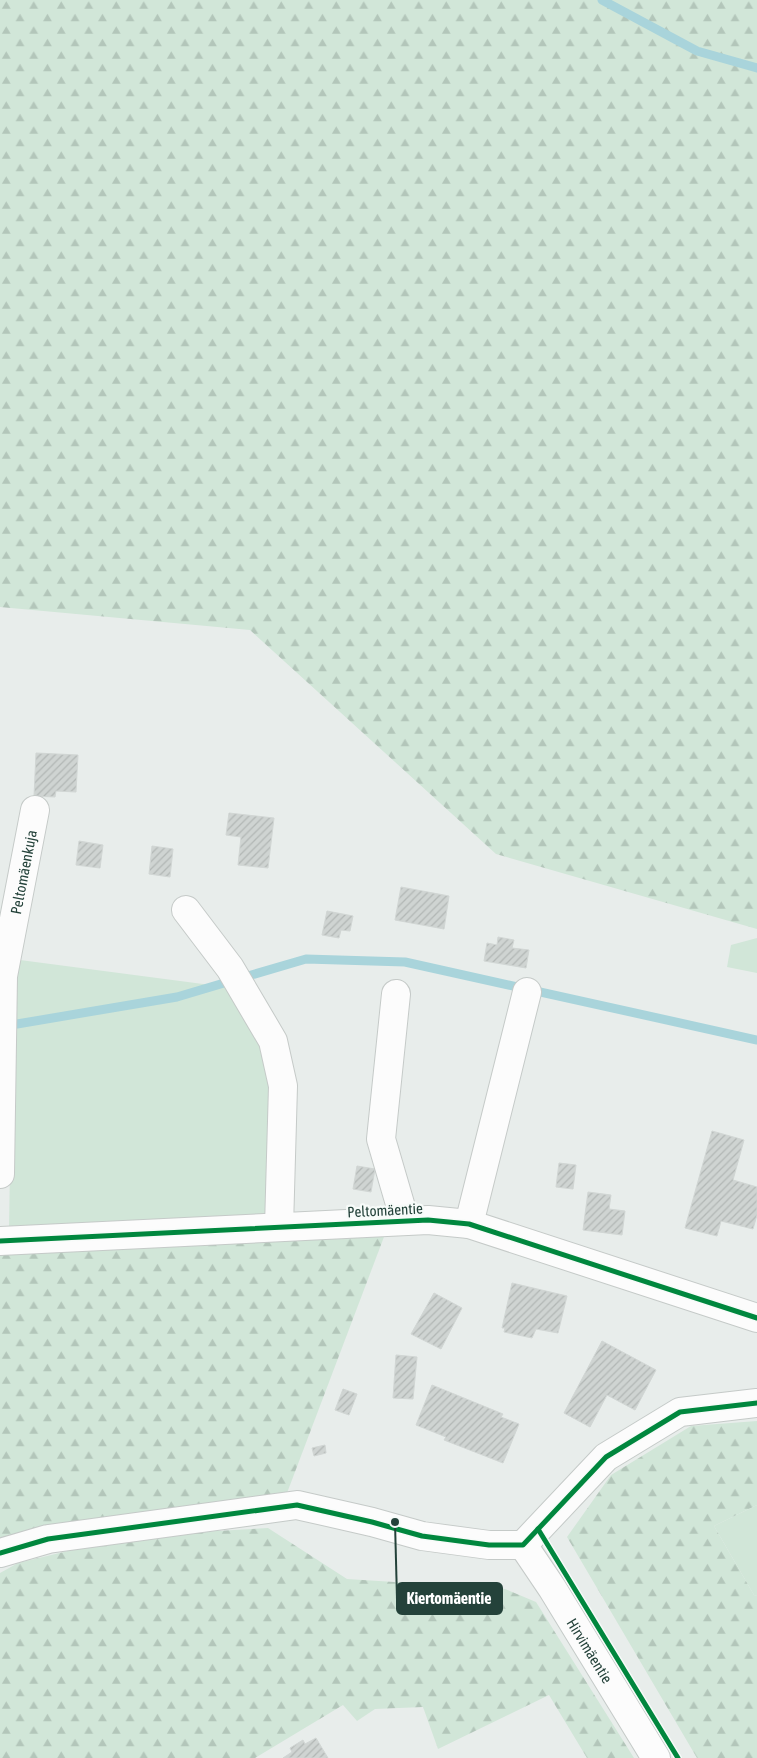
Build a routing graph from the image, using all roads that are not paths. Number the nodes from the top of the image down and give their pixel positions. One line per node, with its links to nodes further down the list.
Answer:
1 (35, 810): 5 (street, Peltomäenkuja)
2 (186, 910): 8 (street)
3 (527, 992): 7 (street)
4 (396, 994): 6 (street)
5 (0, 1174)
6 (405, 1221): 7 (street, Peltomäentie); 8 (street, Peltomäentie)
7 (470, 1224): 10 (street, Peltomäentie)
8 (279, 1227): 9 (street, Peltomäentie)
9 (0, 1241)
10 (757, 1318)
11 (757, 1403): 12 (street)
12 (523, 1545): 13 (street); 14 (street, Hirvimäentie)
13 (0, 1553)
14 (656, 1758)

